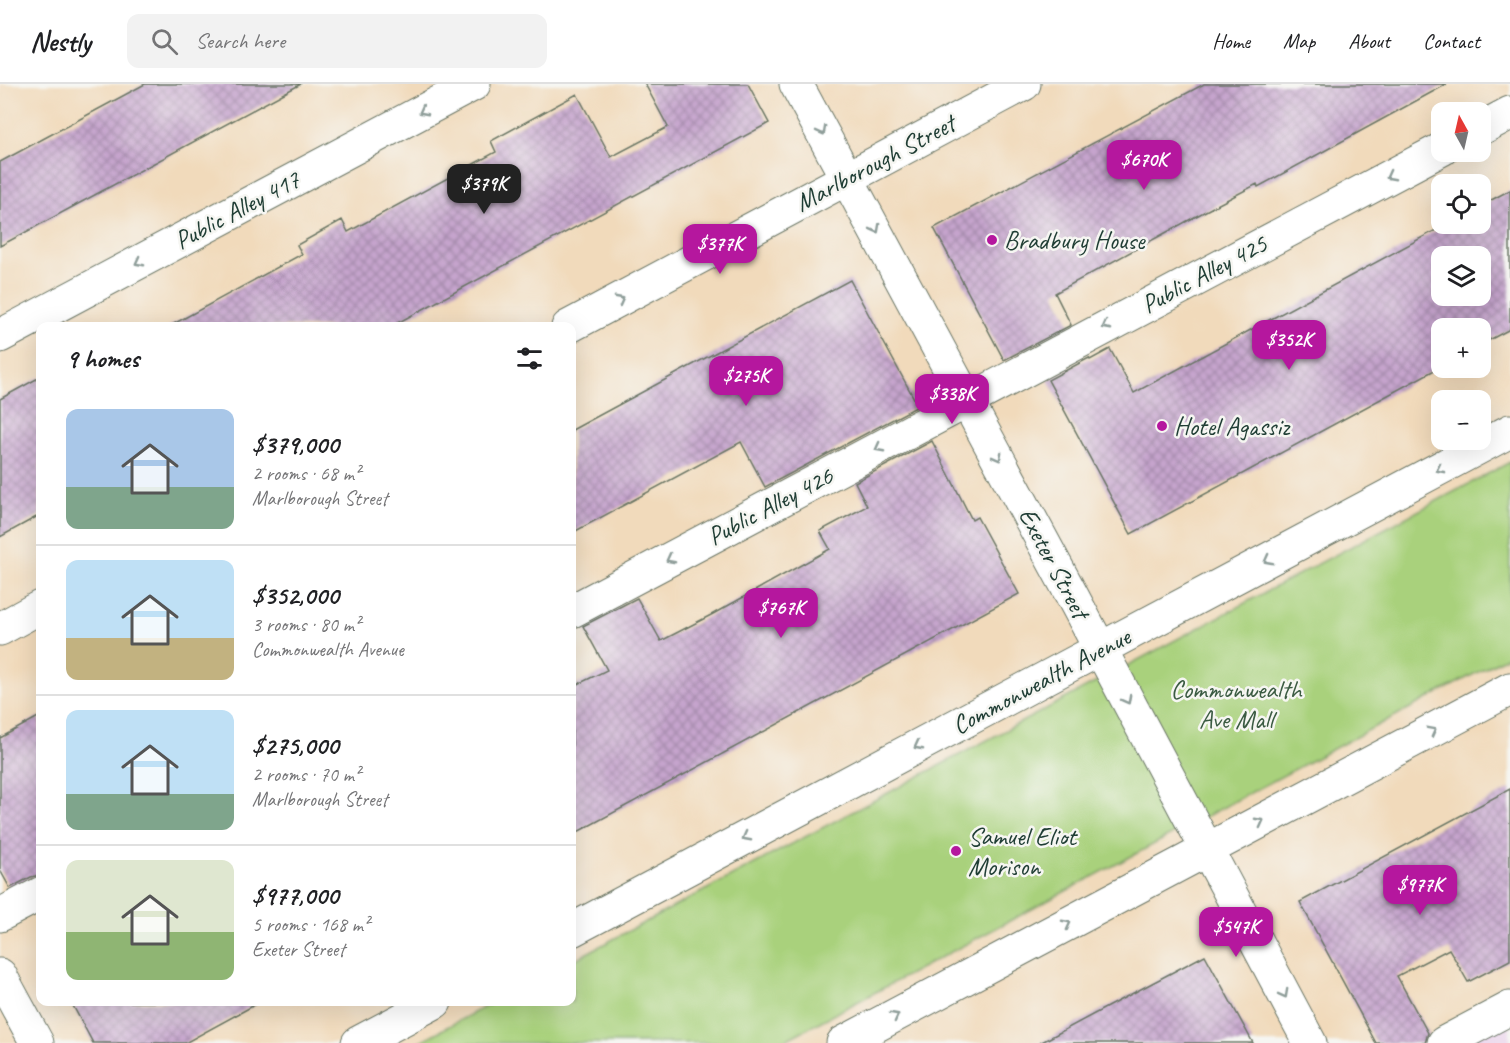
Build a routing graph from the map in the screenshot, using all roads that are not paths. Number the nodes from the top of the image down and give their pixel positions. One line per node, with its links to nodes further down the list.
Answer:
1 (474, 84): 9 (main road, Public Alley 417, one-way to 9)
2 (796, 84): 7 (main road, Exeter Street, one-way to 7)
3 (1024, 84): 7 (main road, Marlborough Street)
4 (1510, 113): 5 (main road)
5 (1491, 123)
6 (1431, 155): 10 (main road, Public Alley 425, one-way to 10)
7 (848, 178): 8 (main road, Marlborough Street, one-way to 7); 10 (main road, Exeter Street, one-way to 10)
8 (576, 323)
9 (0, 336)
10 (968, 401): 13 (main road, Public Alley 426, one-way to 13); 15 (main road, Exeter Street, one-way to 15)
11 (1510, 431): 15 (main road, Commonwealth Avenue, one-way to 15)
12 (36, 609): 14 (main road)
13 (576, 609)
14 (0, 629)
15 (1100, 649): 17 (main road, Exeter Street, one-way to 17); 20 (main road, Commonwealth Avenue, one-way to 20)
16 (1510, 689): 17 (main road, one-way to 16)
17 (1208, 849): 26 (main road, one-way to 17); 27 (main road, Exeter Street, one-way to 27)
18 (36, 896): 19 (main road)
19 (0, 915)
20 (576, 928)
21 (0, 975): 24 (main road)
22 (427, 1006): 25 (main road)
23 (1510, 1008): 28 (main road)
24 (36, 1043)
25 (358, 1043)
26 (843, 1043)
27 (1310, 1043)
28 (1444, 1043)

